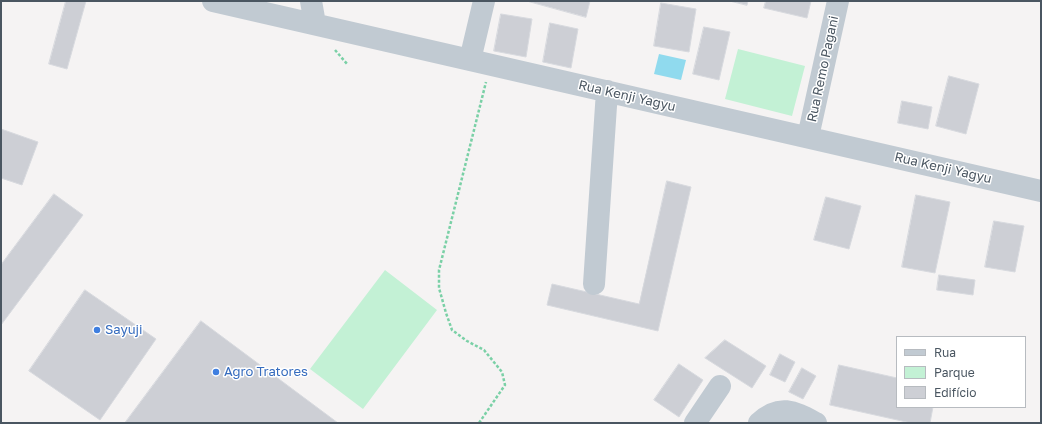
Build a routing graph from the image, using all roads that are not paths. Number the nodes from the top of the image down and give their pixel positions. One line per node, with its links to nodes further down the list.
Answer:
1 (213, 1): 5 (street, Rua Kenji Yagyu)
2 (311, 1): 5 (street)
3 (484, 1): 6 (street)
4 (838, 1): 8 (street, Rua Remo Pagani)
5 (315, 24): 6 (street, Rua Kenji Yagyu)
6 (480, 62): 7 (street, Rua Kenji Yagyu)
7 (607, 91): 8 (street, Rua Kenji Yagyu); 10 (street)
8 (808, 137): 9 (street, Rua Kenji Yagyu)
9 (1041, 191)
10 (594, 284)
11 (720, 386): 12 (street)
12 (695, 423)
13 (759, 423): 14 (street)
14 (816, 423)

